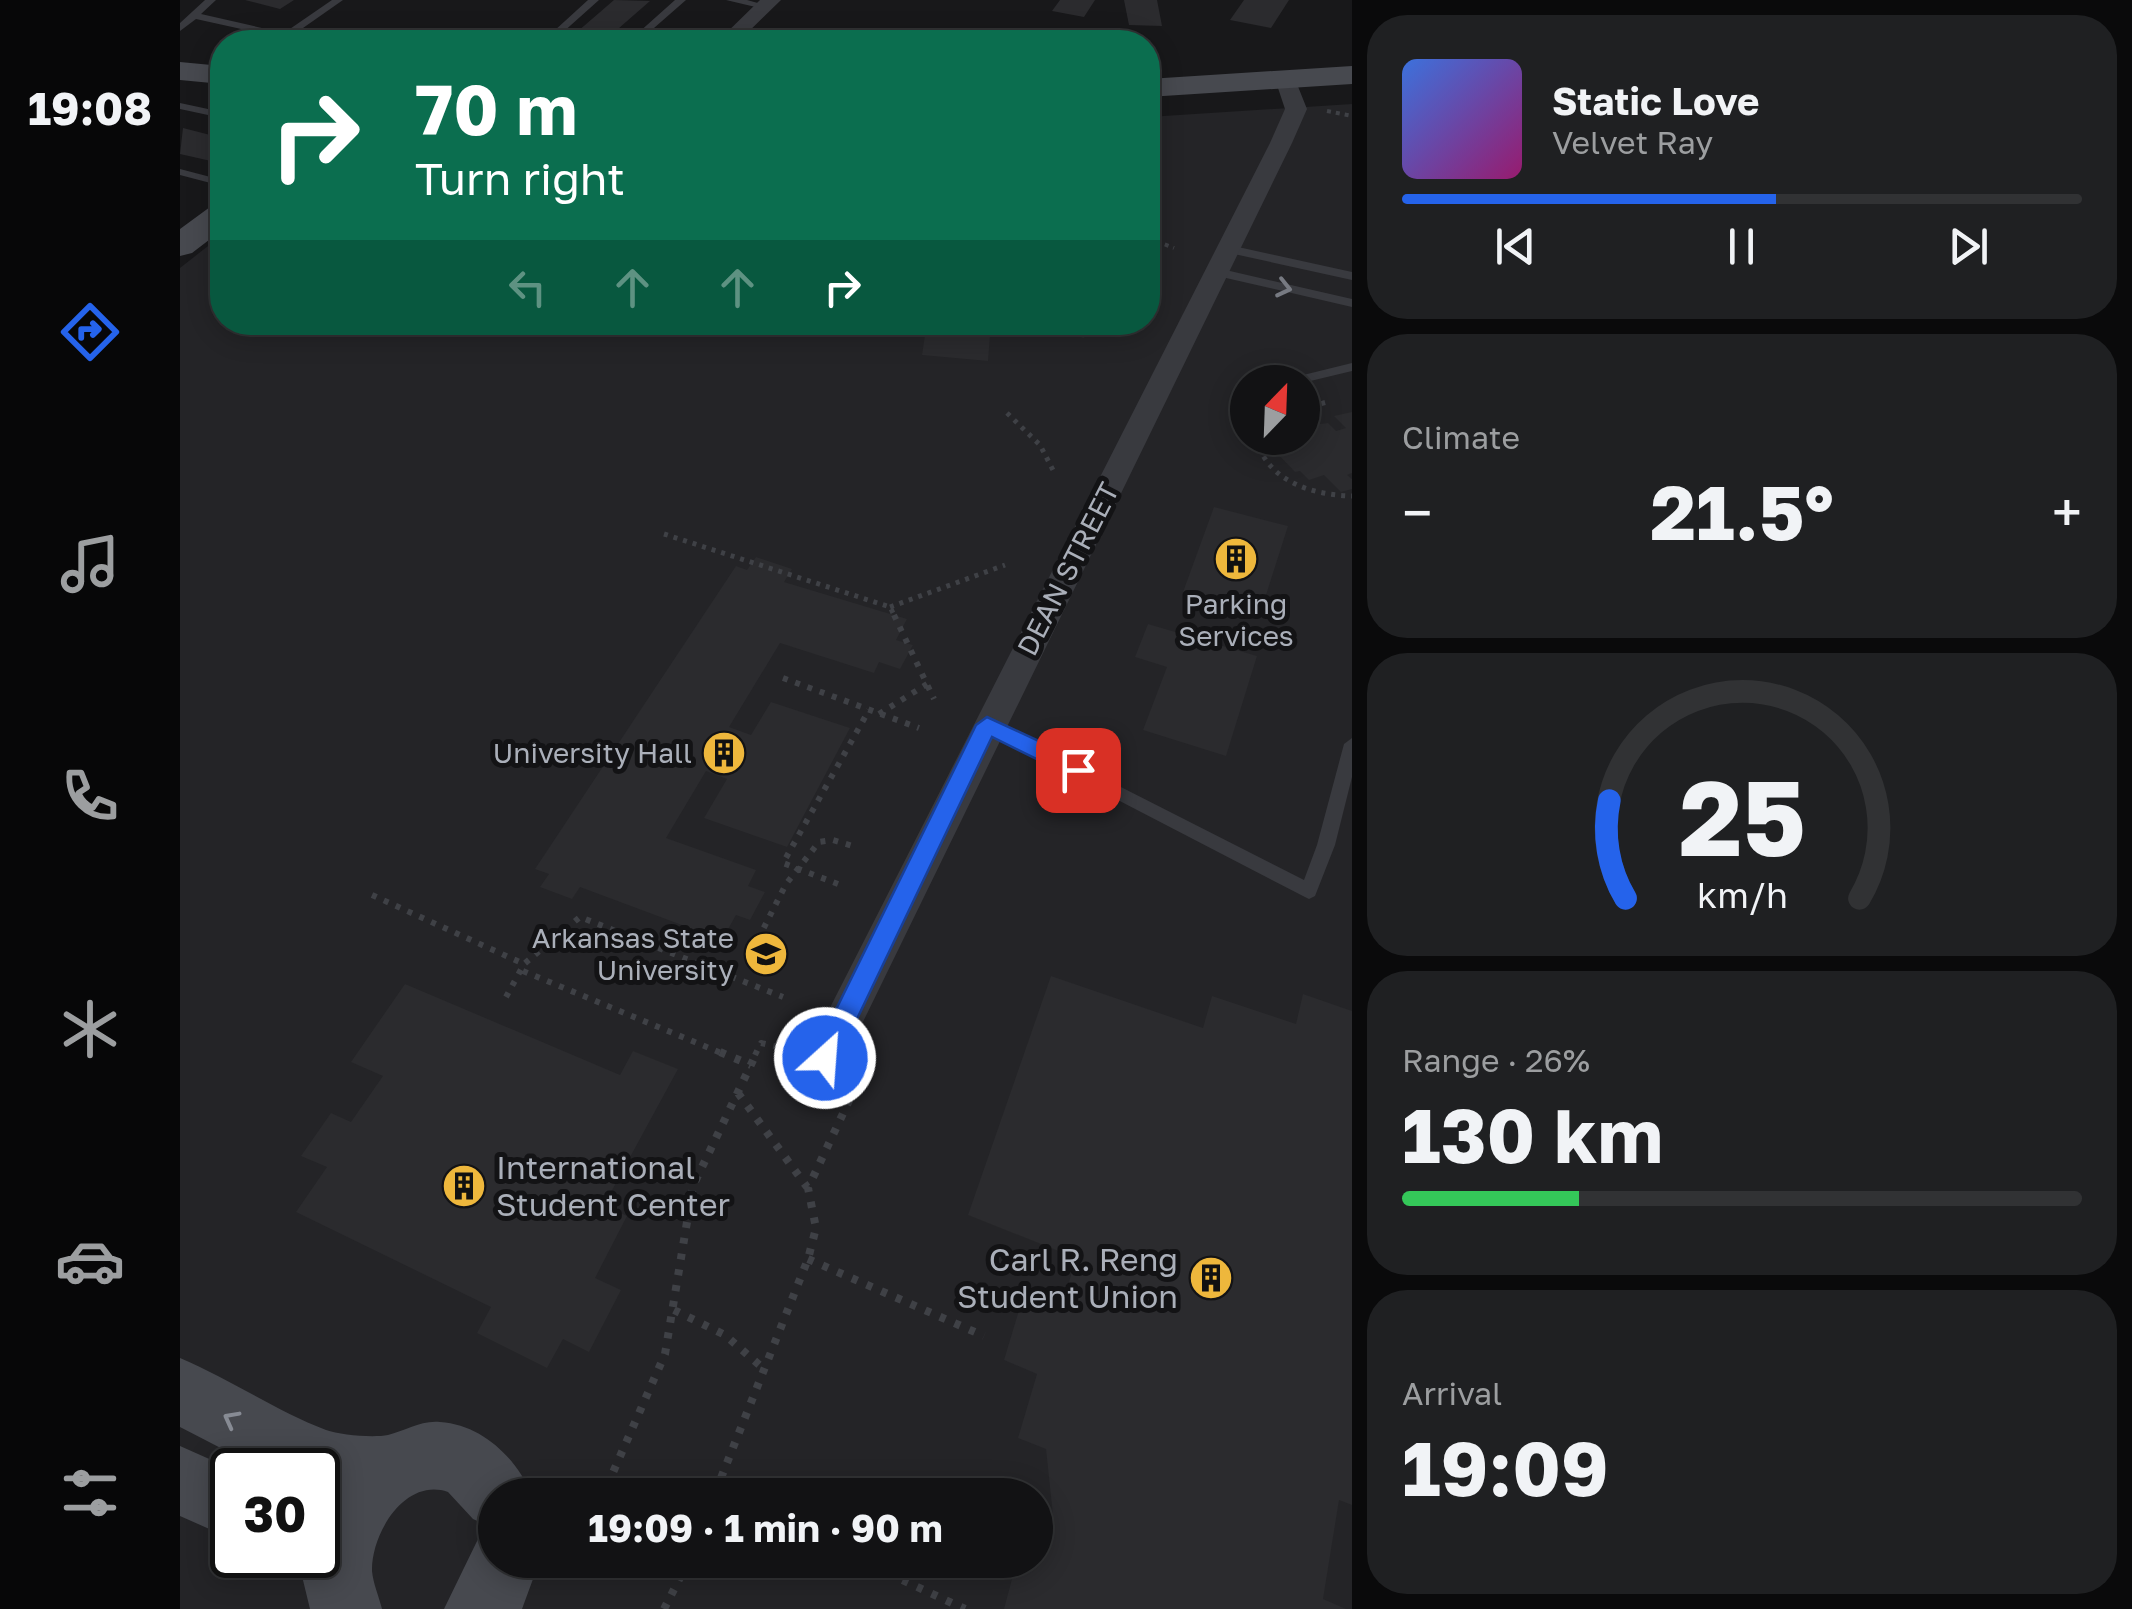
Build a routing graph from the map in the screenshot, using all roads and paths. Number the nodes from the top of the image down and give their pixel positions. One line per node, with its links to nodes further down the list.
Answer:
1 (211, 0): 7 (lane)
2 (338, 0): 10 (lane)
3 (594, 0): 11 (lane)
4 (680, 0): 12 (lane)
5 (731, 0): 6 (lane)
6 (768, 3): 13 (street)
7 (196, 16): 8 (lane); 9 (lane)
8 (180, 28)
9 (248, 30)
10 (294, 30)
11 (561, 30)
12 (646, 30)
13 (739, 30)
14 (180, 70): 15 (street)
15 (210, 74)
16 (1352, 75): 17 (street)
17 (1286, 79): 18 (street); 29 (street, DEAN STREET)
18 (1160, 87)
19 (180, 106): 21 (lane)
20 (1327, 111): 22 (path)
21 (210, 112)
22 (1352, 116)
23 (180, 172): 24 (lane)
24 (210, 179)
25 (210, 223): 27 (street)
26 (1160, 243): 28 (path)
27 (180, 246)
28 (1174, 248)
29 (1223, 261): 30 (lane); 31 (lane, one-way to 31); 46 (street, DEAN STREET)
30 (1352, 276)
31 (1352, 303)
32 (1352, 367): 33 (lane)
33 (1320, 375)
34 (1007, 412): 36 (path)
35 (1263, 455): 37 (path)
36 (1054, 472)
37 (1352, 496)
38 (664, 534): 40 (path)
39 (1005, 565): 40 (path)
40 (890, 607): 42 (path)
41 (783, 678): 44 (path)
42 (927, 684): 43 (path); 45 (path)
43 (934, 698)
44 (869, 710): 45 (path); 50 (path)
45 (879, 714): 47 (path)
46 (987, 725): 48 (lane); 57 (street, DEAN STREET)
47 (918, 728)
48 (1352, 744)
49 (856, 847): 50 (path)
50 (800, 869): 51 (path); 53 (path)
51 (838, 884)
52 (372, 895): 54 (path)
53 (752, 951)
54 (524, 968): 55 (path); 56 (path); 58 (path)
55 (506, 997)
56 (784, 998)
57 (825, 1058): 58 (path); 60 (path)
58 (751, 1066): 59 (path)
59 (738, 1093): 60 (path); 62 (path)
60 (808, 1188): 61 (path)
61 (808, 1259): 63 (path); 64 (path)
62 (674, 1310): 64 (path); 68 (path)
63 (984, 1336)
64 (765, 1370): 69 (path)
65 (180, 1392): 66 (street, one-way to 65)
66 (388, 1470): 67 (street); 75 (street)
67 (485, 1478)
68 (611, 1478)
69 (723, 1478)
70 (180, 1480): 71 (street)
71 (210, 1495)
72 (498, 1578): 76 (street)
73 (679, 1578): 77 (path)
74 (899, 1578): 78 (path)
75 (331, 1580)
76 (480, 1609)
77 (664, 1609)
78 (965, 1609)

